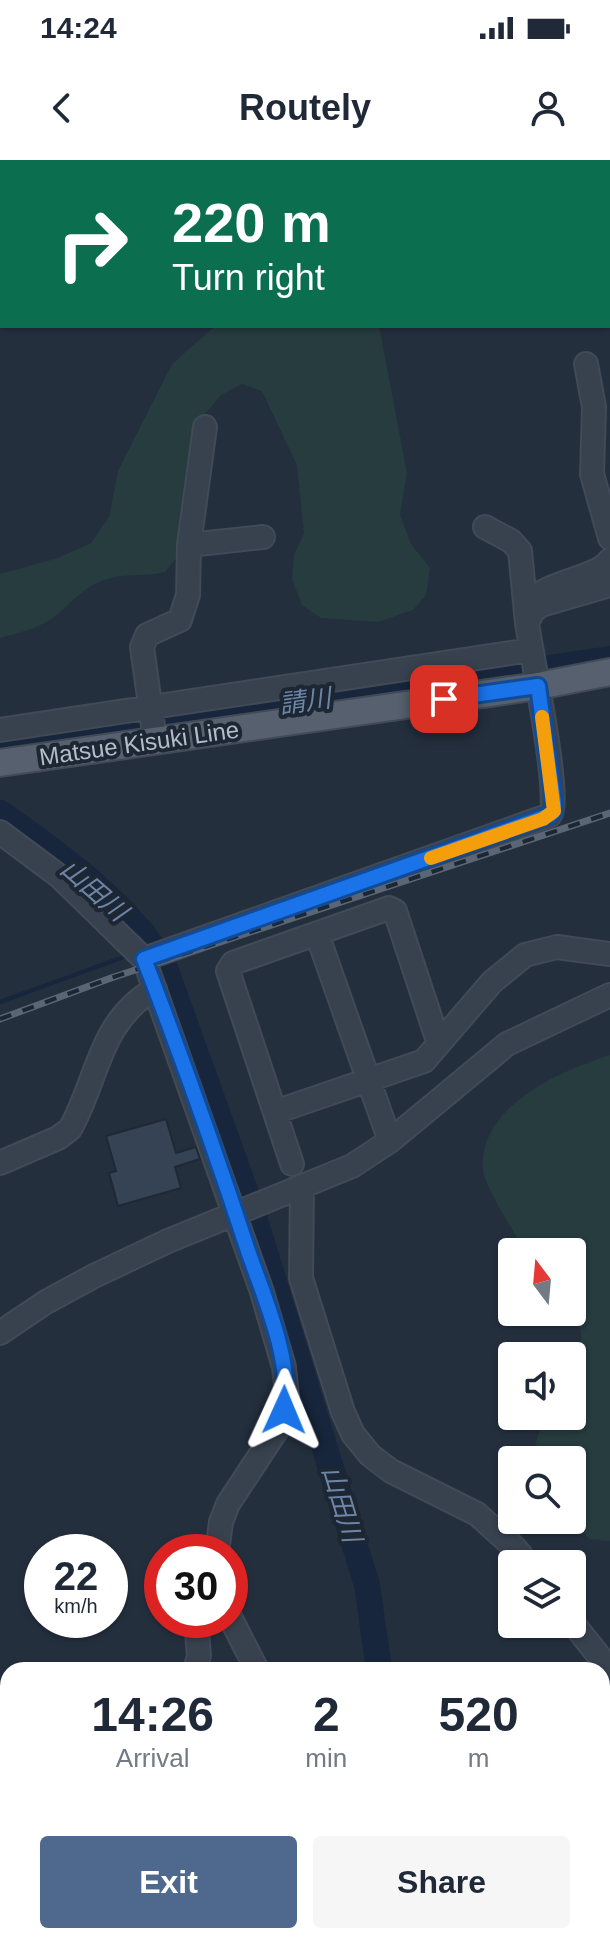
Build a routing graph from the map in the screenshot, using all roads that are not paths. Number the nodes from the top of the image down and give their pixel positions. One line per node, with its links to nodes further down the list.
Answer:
1 (586, 364): 5 (street)
2 (205, 427): 6 (street)
3 (485, 527): 9 (street)
4 (263, 537): 6 (street)
5 (610, 538)
6 (189, 545): 13 (street)
7 (610, 560): 9 (street)
8 (610, 585): 9 (street)
9 (526, 614): 10 (street)
10 (531, 650): 12 (street); 13 (street)
11 (610, 672): 12 (main road, Matsue Kisuki Line)
12 (538, 686): 13 (main road, Matsue Kisuki Line); 19 (street)
13 (153, 722): 14 (street); 15 (main road, Matsue Kisuki Line)
14 (0, 730)
15 (0, 763)
16 (0, 832): 19 (street)
17 (317, 934): 22 (street); 23 (street); 24 (street)
18 (610, 954): 22 (street)
19 (154, 955): 20 (street)
20 (155, 989): 26 (street); 29 (street)
21 (610, 995): 25 (street)
22 (441, 1038): 23 (street)
23 (368, 1080): 24 (street); 25 (street)
24 (275, 1112): 27 (street)
25 (390, 1141): 28 (street)
26 (0, 1163)
27 (292, 1164)
28 (302, 1188): 29 (street); 32 (street)
29 (246, 1210): 30 (street); 31 (street)
30 (0, 1333)
31 (219, 1534)
32 (517, 1550)
33 (198, 1638): 36 (street)
34 (241, 1638): 37 (street)
35 (585, 1638): 38 (street)
36 (197, 1662)
37 (253, 1662)
38 (604, 1662)

